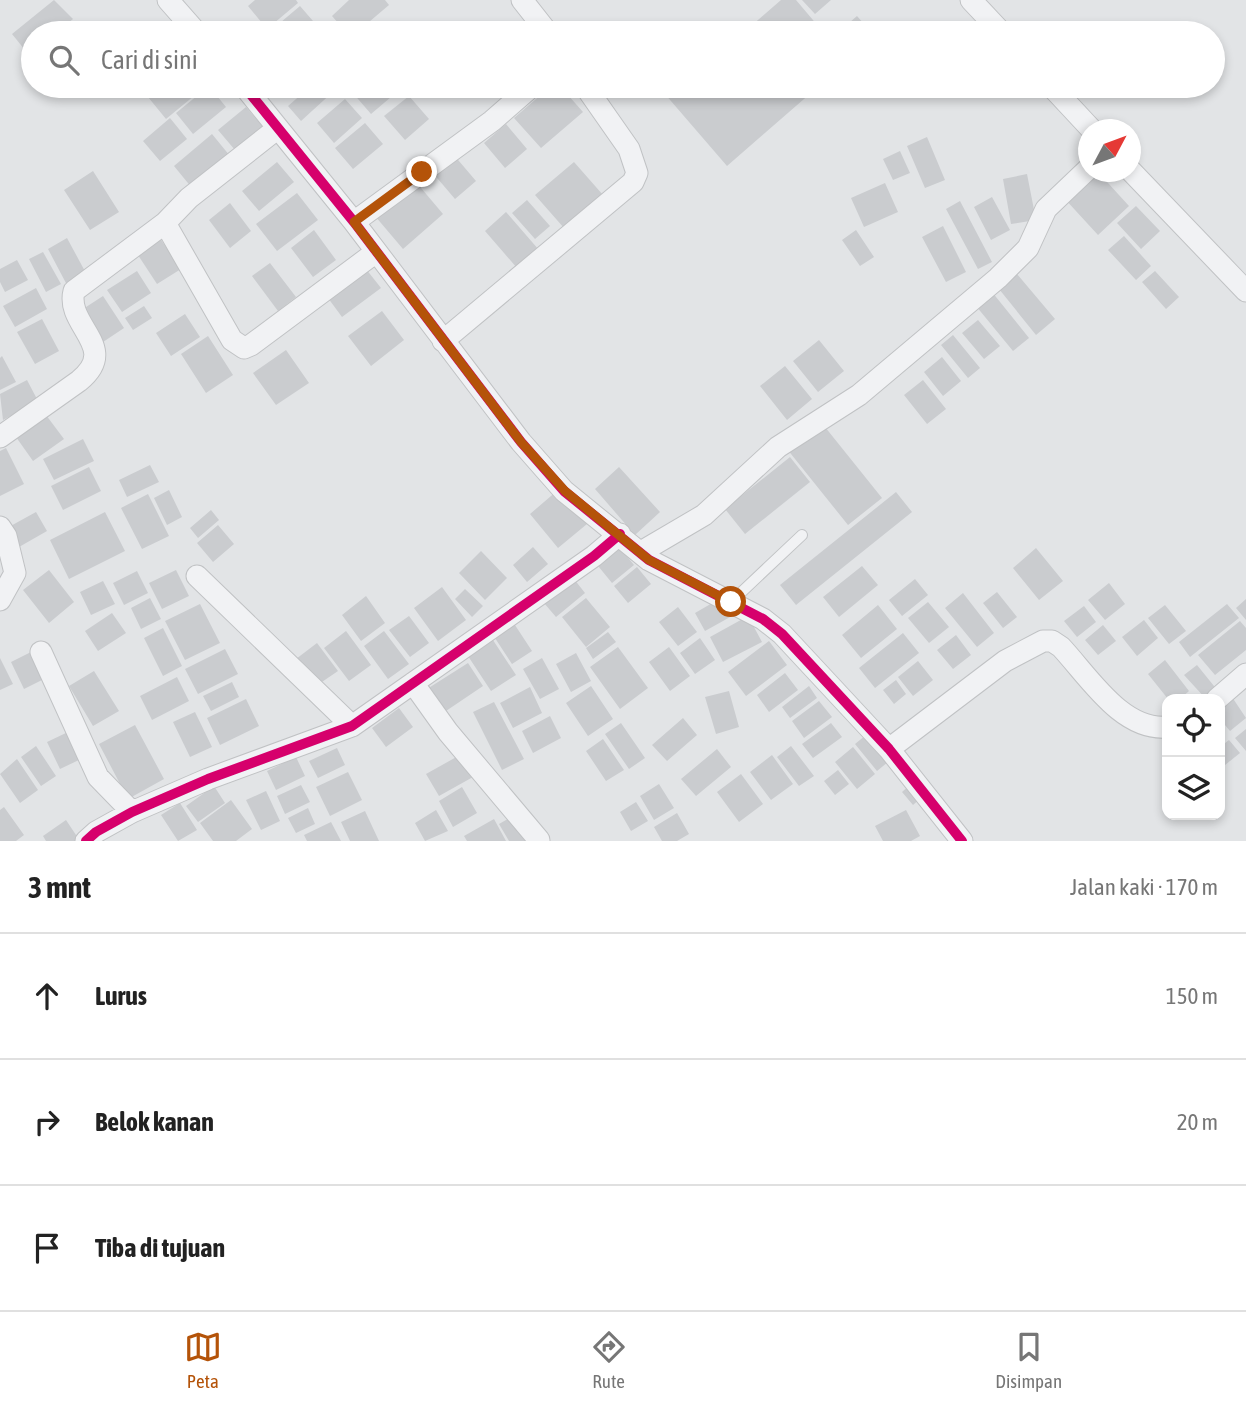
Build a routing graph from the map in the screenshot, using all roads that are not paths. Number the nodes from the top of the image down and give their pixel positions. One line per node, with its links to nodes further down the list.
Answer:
1 (168, 0): 4 (street)
2 (522, 0): 5 (street)
3 (971, 0): 6 (street)
4 (186, 21)
5 (539, 21)
6 (991, 21)
7 (254, 98): 12 (street)
8 (518, 98): 15 (street)
9 (593, 98): 19 (street)
10 (1062, 98): 11 (street)
11 (1082, 119)
12 (278, 128): 15 (street); 16 (street)
13 (1078, 178): 24 (street)
14 (1141, 181): 18 (street)
15 (354, 222): 17 (street)
16 (165, 223): 17 (street); 20 (street)
17 (376, 252): 19 (street)
18 (1246, 291)
19 (443, 341): 22 (street)
20 (0, 437)
21 (0, 527): 26 (street)
22 (620, 534): 24 (street); 30 (street)
23 (802, 535): 27 (lane)
24 (641, 552): 27 (street)
25 (197, 576): 32 (street)
26 (0, 600)
27 (731, 602): 34 (street)
28 (41, 652): 35 (street)
29 (1246, 674): 31 (street)
30 (413, 683): 32 (street); 36 (street)
31 (1223, 694)
32 (352, 726): 35 (street)
33 (1162, 727): 34 (street)
34 (889, 749): 38 (street)
35 (132, 812): 37 (street)
36 (540, 840)
37 (86, 841)
38 (962, 841)

